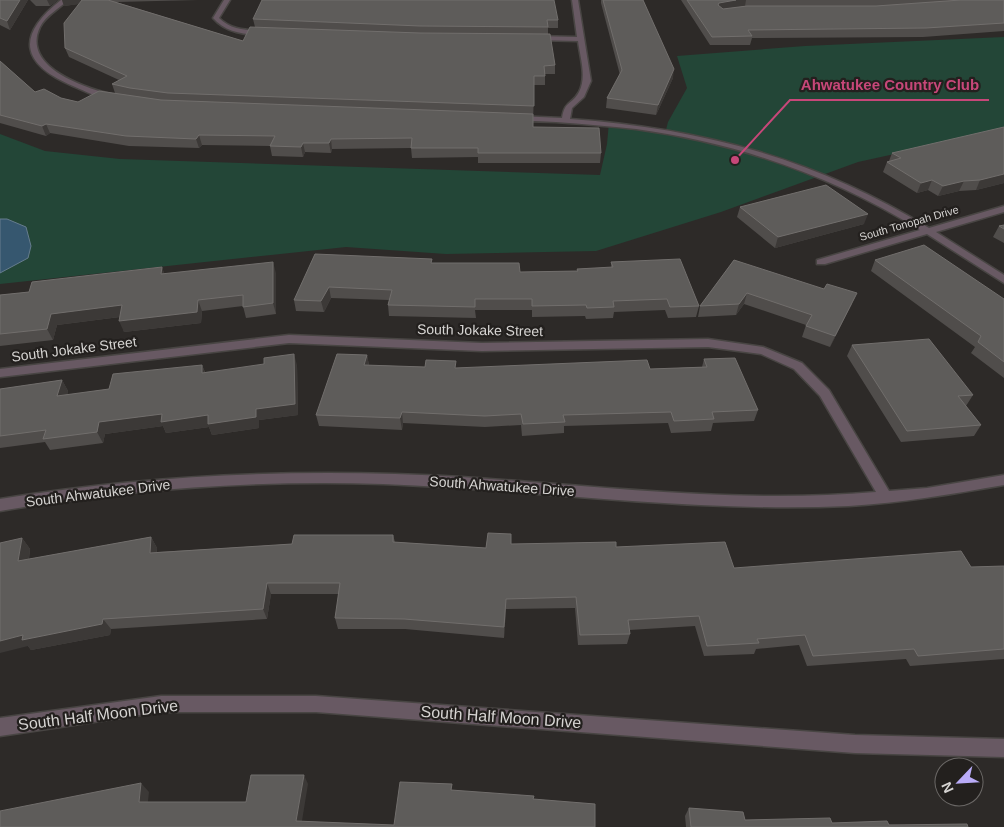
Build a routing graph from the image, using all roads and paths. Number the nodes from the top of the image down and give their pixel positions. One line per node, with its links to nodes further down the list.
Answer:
1 (65, 0): 7 (street)
2 (227, 0): 4 (street)
3 (575, 0): 6 (street)
4 (270, 34)
5 (530, 38): 6 (street)
6 (580, 39): 9 (street)
7 (119, 99)
8 (507, 118): 9 (street)
9 (566, 120): 11 (street)
10 (1004, 209): 11 (street, South Tonopah Drive)
11 (927, 230): 12 (street, South Tonopah Drive); 13 (street)
12 (821, 262)
13 (1004, 280)
14 (0, 373): 16 (street, South Jokake Street)
15 (1004, 480): 16 (street, South Ahwatukee Drive)
16 (886, 498): 17 (street, South Ahwatukee Drive)
17 (0, 505)
18 (0, 727): 19 (street, South Half Moon Drive)
19 (1004, 748)

